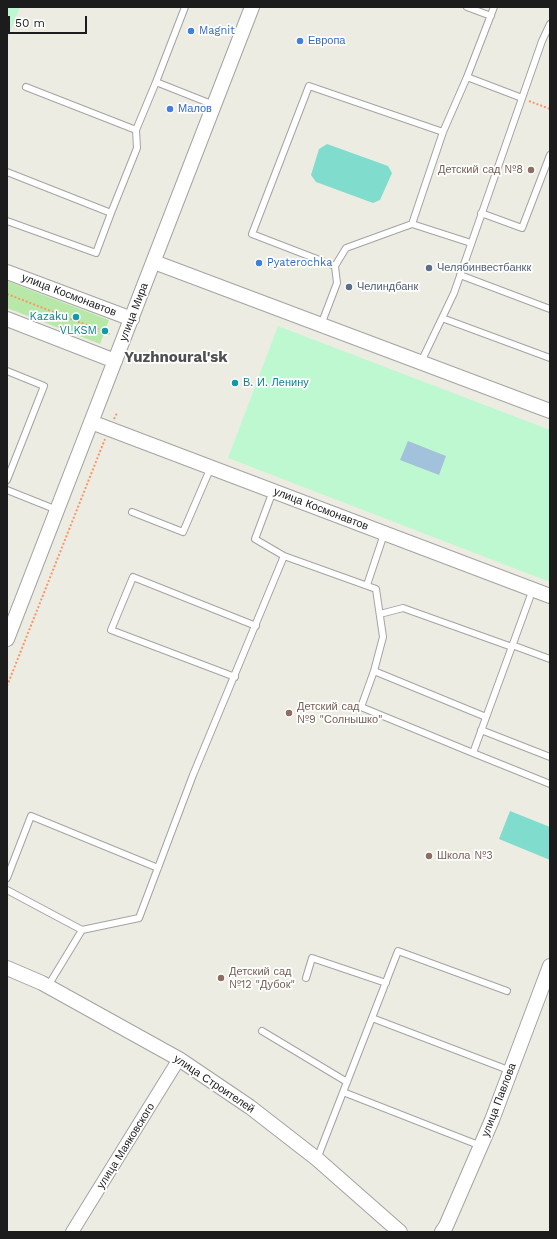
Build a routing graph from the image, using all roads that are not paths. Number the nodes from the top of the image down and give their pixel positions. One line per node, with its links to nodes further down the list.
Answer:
1 (185, 7): 8 (lane)
2 (252, 7): 11 (street, улица Мира)
3 (467, 7): 5 (lane)
4 (494, 7): 5 (lane)
5 (490, 16): 7 (lane)
6 (550, 24): 10 (lane)
7 (467, 77): 10 (lane); 13 (lane)
8 (156, 82): 11 (lane); 12 (lane)
9 (26, 87): 12 (lane)
10 (522, 98): 17 (lane)
11 (214, 105): 21 (street, улица Мира)
12 (136, 130): 16 (lane)
13 (443, 132): 19 (lane); 22 (lane)
14 (550, 155): 17 (lane)
15 (7, 172): 16 (lane)
16 (112, 213): 18 (lane)
17 (481, 213): 20 (lane)
18 (7, 221)
19 (412, 224): 20 (lane); 22 (lane)
20 (471, 243): 24 (lane)
21 (154, 262): 28 (street, улица Мира); 29 (street)
22 (335, 266): 29 (lane)
23 (7, 272): 28 (street, улица Космонавтов)
24 (460, 275): 25 (lane); 26 (lane)
25 (550, 309)
26 (442, 318): 30 (lane); 32 (lane)
27 (7, 319): 31 (street)
28 (132, 319): 31 (street, улица Мира)
29 (321, 325): 32 (street)
30 (550, 358)
31 (115, 361): 35 (street, улица Мира)
32 (421, 362): 34 (street)
33 (7, 371): 37 (lane)
34 (550, 411)
35 (91, 422): 38 (street, улица Космонавтов); 42 (street, улица Мира)
36 (7, 458): 37 (lane)
37 (14, 461): 39 (lane)
38 (210, 467): 41 (street, улица Космонавтов); 43 (lane)
39 (7, 480)
40 (7, 490): 42 (lane)
41 (273, 491): 44 (street, улица Космонавтов); 45 (lane)
42 (57, 510): 51 (street, улица Мира)
43 (132, 512)
44 (384, 533): 46 (lane); 47 (street, улица Космонавтов)
45 (284, 556): 46 (lane); 50 (lane)
46 (367, 586): 49 (lane)
47 (533, 589): 48 (street, улица Космонавтов); 52 (lane)
48 (550, 596)
49 (380, 614): 52 (lane); 54 (lane)
50 (256, 626): 55 (lane); 55 (lane)
51 (7, 639)
52 (512, 646): 53 (lane); 56 (lane)
53 (550, 659)
54 (374, 671): 56 (lane); 58 (lane)
55 (235, 677): 61 (lane)
56 (486, 717): 57 (lane)
57 (481, 730): 58 (lane); 59 (lane)
58 (473, 753): 60 (lane)
59 (550, 757)
60 (550, 784)
61 (158, 868): 62 (lane); 64 (lane)
62 (7, 878)
63 (7, 890): 64 (lane)
64 (82, 930): 69 (lane)
65 (550, 966): 74 (street, улица Павлова)
66 (7, 968): 69 (street, улица Строителей)
67 (306, 978): 68 (lane)
68 (386, 983): 70 (lane); 71 (lane)
69 (48, 986): 73 (street, улица Строителей)
70 (507, 991)
71 (372, 1018): 74 (lane); 75 (lane)
72 (262, 1031): 75 (lane)
73 (180, 1059): 78 (street, улица Строителей); 79 (street, улица Маяковского)
74 (511, 1071): 77 (street, улица Павлова)
75 (347, 1082): 76 (lane)
76 (343, 1092): 77 (lane); 78 (lane)
77 (481, 1146): 81 (street, улица Павлова)
78 (317, 1159): 80 (street, улица Строителей)
79 (72, 1232)
80 (400, 1232)
81 (442, 1232)

